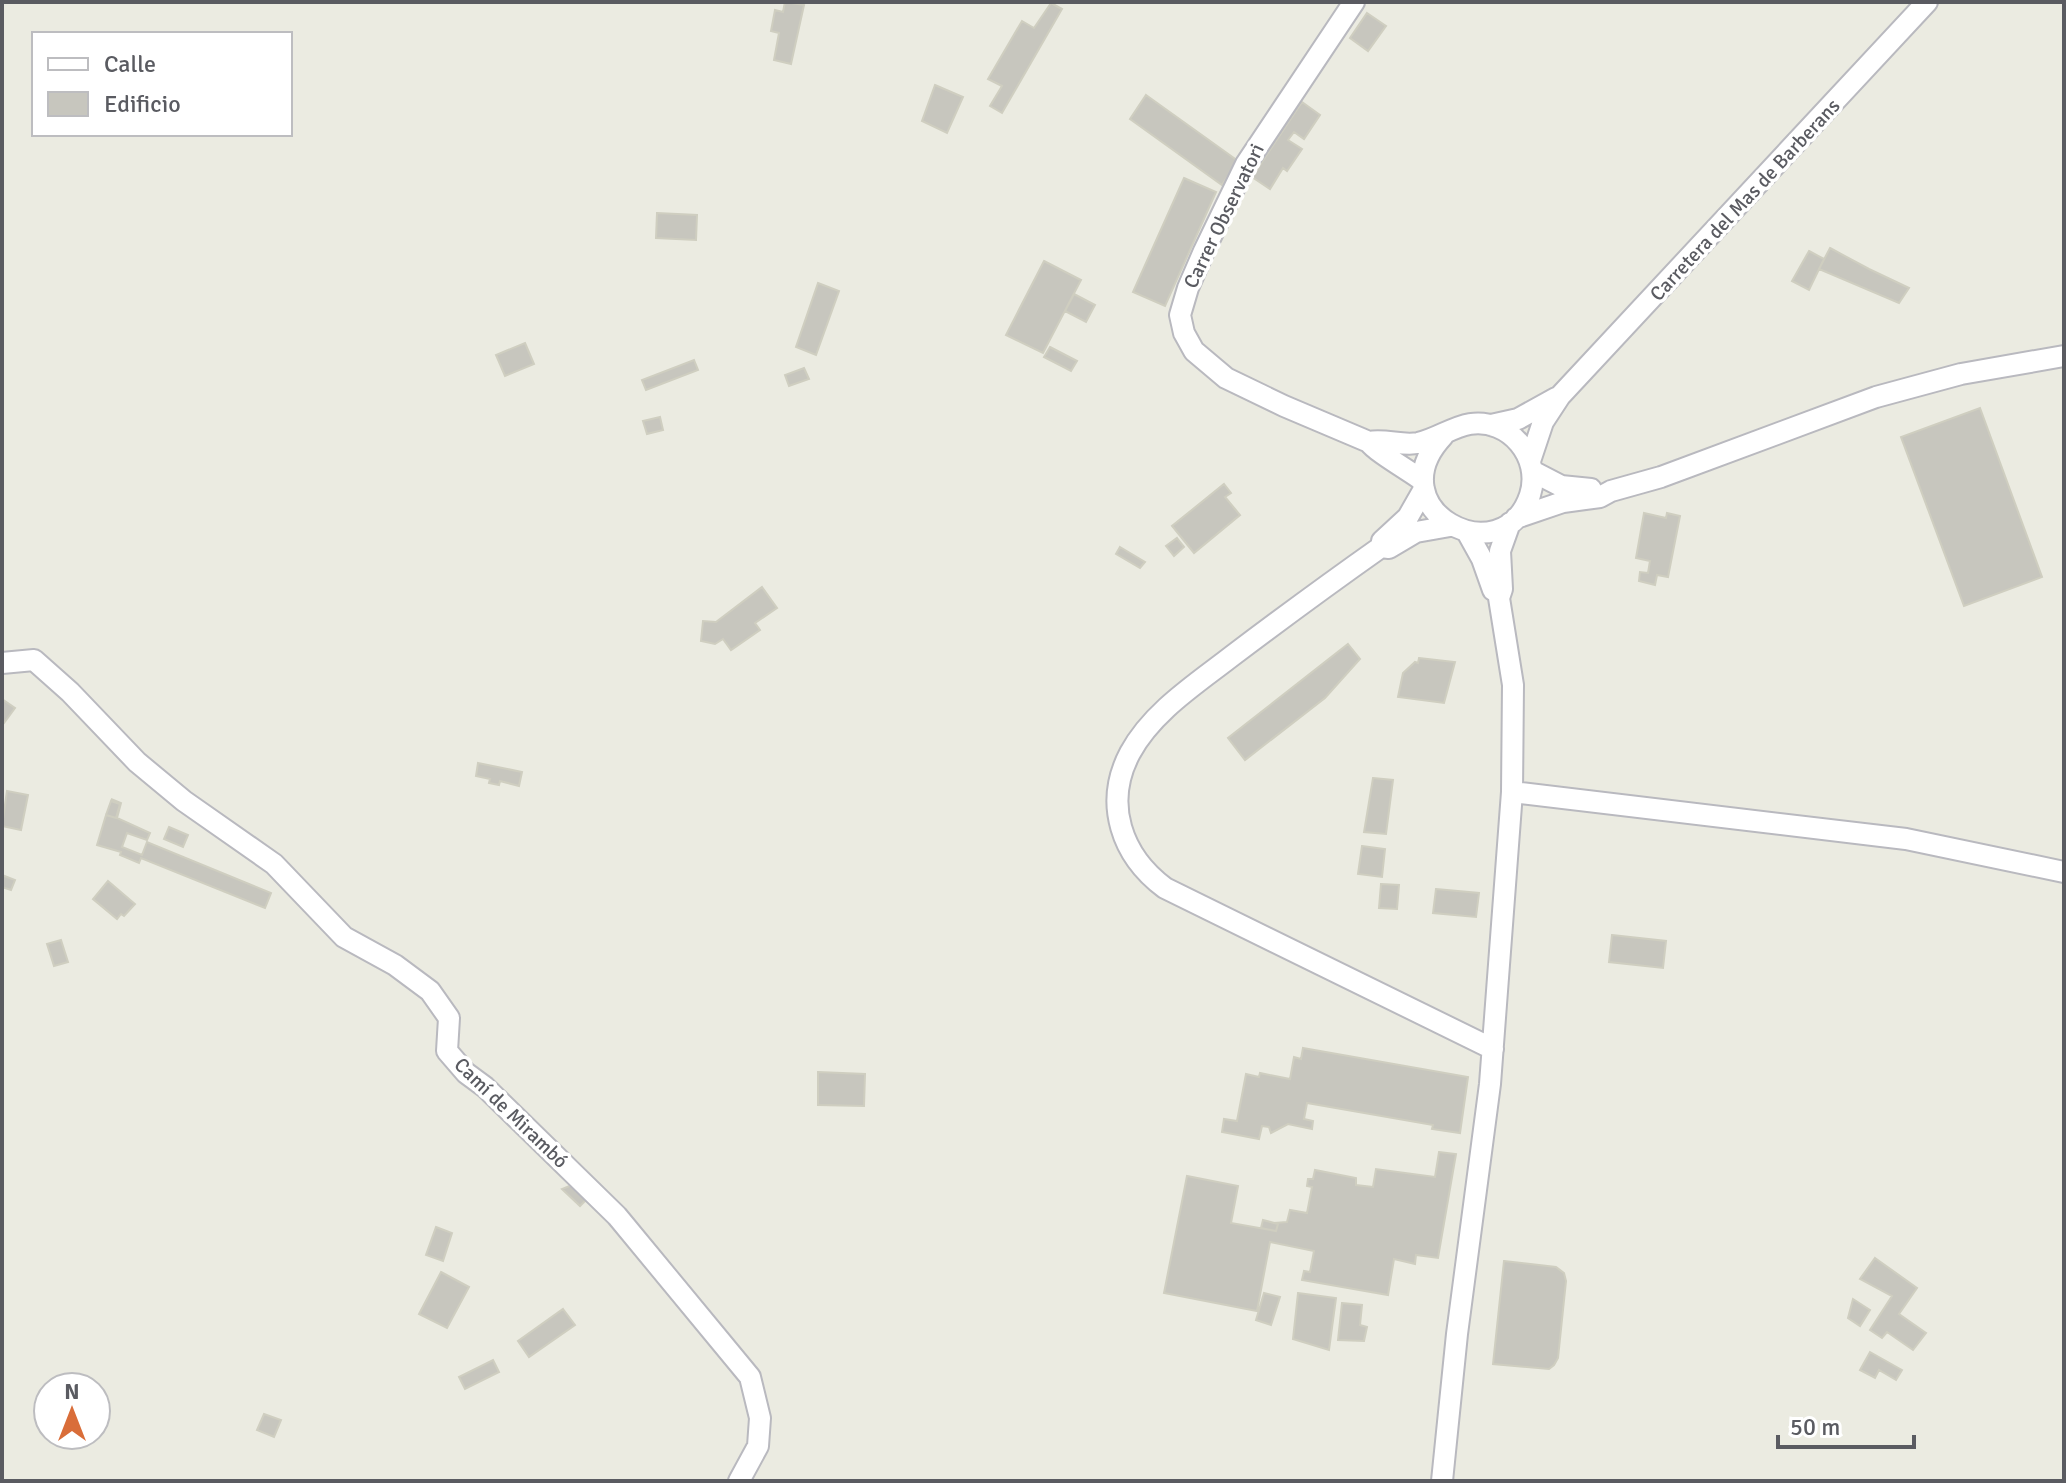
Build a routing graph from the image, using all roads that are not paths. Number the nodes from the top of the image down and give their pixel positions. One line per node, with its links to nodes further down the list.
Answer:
1 (1354, 2): 7 (street, Carrer Observatori)
2 (1927, 2): 4 (street, Carretera del Mas de Barberans)
3 (2064, 356): 10 (street)
4 (1560, 396): 5 (street); 8 (street)
5 (1491, 425): 6 (street); 8 (street)
6 (1443, 436): 7 (street); 9 (street)
7 (1369, 442): 9 (street)
8 (1531, 466): 10 (street); 11 (street)
9 (1424, 485): 12 (street); 13 (street)
10 (1611, 491): 11 (street)
11 (1513, 521): 12 (street); 14 (street)
12 (1459, 529): 13 (street); 14 (street)
13 (1381, 547): 18 (street)
14 (1499, 598): 16 (street)
15 (2, 663): 19 (street, Camí de Mirambó)
16 (1512, 792): 17 (street); 18 (street)
17 (2064, 872)
18 (1493, 1049): 20 (street)
19 (739, 1481)
20 (1442, 1481)

